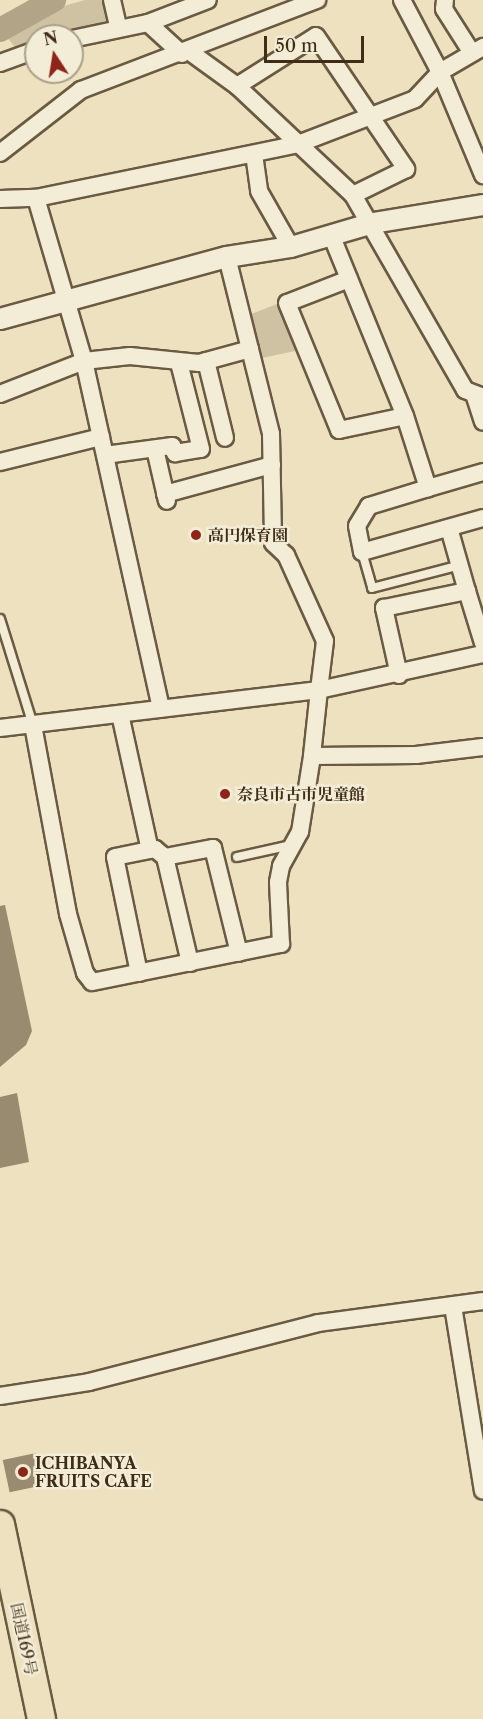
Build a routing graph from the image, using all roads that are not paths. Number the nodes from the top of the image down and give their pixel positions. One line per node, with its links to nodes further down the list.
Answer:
1 (112, 0): 7 (street)
2 (208, 0): 6 (street)
3 (317, 0): 10 (street)
4 (402, 0): 13 (street)
5 (445, 0): 9 (street)
6 (148, 23): 7 (street); 10 (street)
7 (118, 26): 8 (street)
8 (84, 36)
9 (477, 50): 13 (street)
10 (186, 53): 14 (street); 17 (street)
11 (24, 54): 12 (street)
12 (0, 63)
13 (440, 72): 15 (street); 19 (street)
14 (237, 86): 15 (street); 16 (street)
15 (373, 116): 16 (street); 20 (street)
16 (298, 144): 18 (street); 20 (street)
17 (0, 153)
18 (254, 153): 21 (street); 26 (street)
19 (483, 175)
20 (353, 195): 24 (street)
21 (36, 198): 22 (street); 29 (street)
22 (0, 199)
23 (483, 205): 24 (street)
24 (373, 223): 25 (street); 36 (street)
25 (332, 237): 26 (street); 28 (street)
26 (291, 247): 27 (street)
27 (227, 257): 29 (street); 31 (street)
28 (348, 279): 37 (street); 37 (street)
29 (66, 298): 30 (street); 33 (street)
30 (0, 320)
31 (250, 349): 32 (street); 44 (street)
32 (206, 361): 34 (street); 40 (street)
33 (84, 362): 34 (street); 35 (street); 39 (street)
34 (179, 363): 41 (street)
35 (0, 394)
36 (478, 395): 38 (street)
37 (405, 416): 46 (street)
38 (483, 422)
39 (101, 437): 42 (street); 43 (street)
40 (225, 438)
41 (155, 448): 42 (street); 44 (street)
42 (105, 455): 57 (street)
43 (0, 462)
44 (272, 465): 56 (street)
45 (483, 472): 46 (street)
46 (428, 488): 49 (street)
47 (483, 518): 48 (street)
48 (449, 528): 49 (street); 50 (street)
49 (362, 552): 50 (lane)
50 (461, 565): 51 (street)
51 (467, 591): 53 (street); 55 (street)
52 (0, 619): 59 (lane)
53 (483, 642)
54 (483, 654): 55 (street)
55 (399, 675): 56 (street)
56 (319, 690): 57 (street); 62 (street)
57 (161, 709): 58 (street)
58 (120, 714): 59 (street); 64 (street)
59 (33, 725): 60 (street); 68 (street)
60 (0, 728)
61 (483, 747): 62 (street)
62 (312, 756): 63 (street)
63 (291, 845): 65 (lane); 66 (street)
64 (158, 854): 66 (street); 67 (street); 68 (street)
65 (237, 857)
66 (239, 953): 67 (street)
67 (190, 963): 68 (street)
68 (139, 973)
69 (483, 1301): 70 (street)
70 (453, 1306): 71 (street); 72 (street)
71 (0, 1396)
72 (483, 1491)
73 (0, 1524): 74 (highway, 国道169号)
74 (41, 1719)

